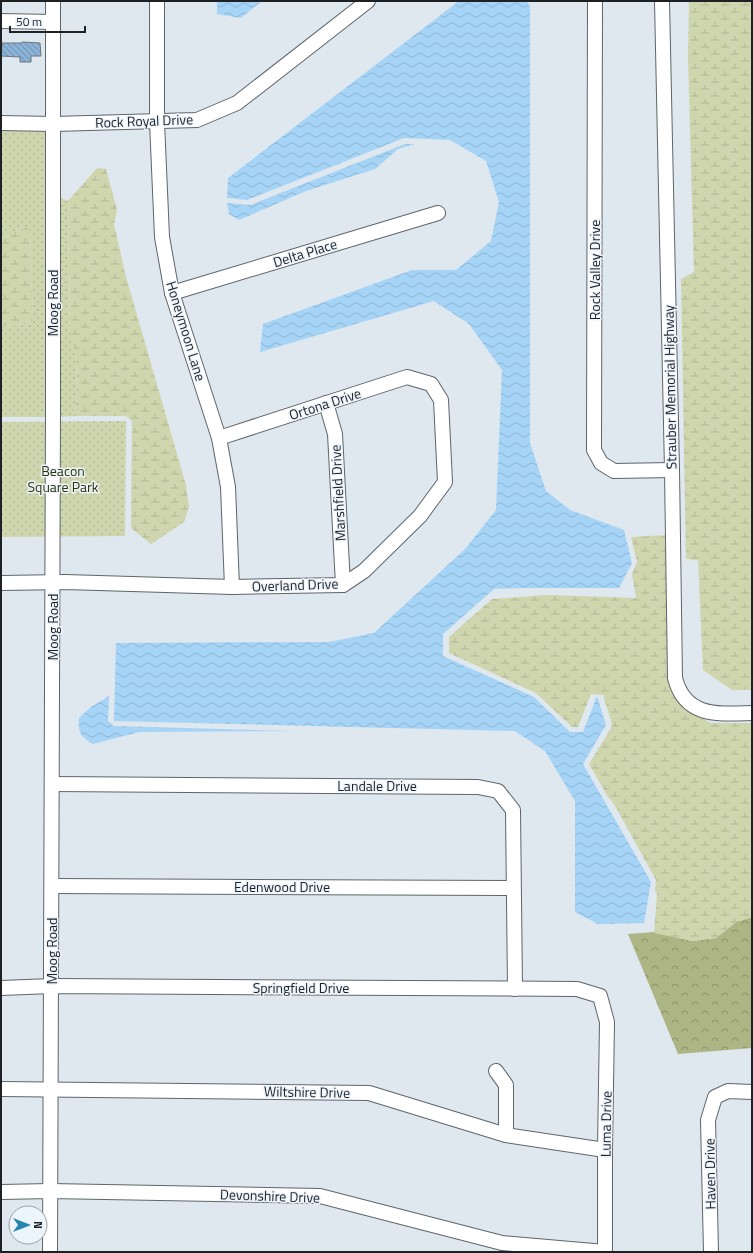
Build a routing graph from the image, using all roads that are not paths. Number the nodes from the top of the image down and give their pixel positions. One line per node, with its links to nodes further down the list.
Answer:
1 (53, 1): 7 (street, Moog Road)
2 (157, 1): 8 (street, Honeymoon Lane)
3 (368, 1): 8 (street, Rock Royal Drive)
4 (595, 1): 16 (street, Rock Valley Drive)
5 (662, 1): 16 (street, Strauber Memorial Highway)
6 (1, 22): 7 (street)
7 (53, 22): 10 (street, Moog Road)
8 (157, 122): 10 (street, Rock Royal Drive); 12 (street, Honeymoon Lane)
9 (1, 123): 10 (street, Rock Royal Drive)
10 (53, 124): 17 (street, Moog Road)
11 (438, 213): 12 (street, Delta Place)
12 (172, 293): 15 (street, Honeymoon Lane)
13 (430, 384): 14 (street, Ortona Drive); 19 (street, Overland Drive)
14 (326, 403): 15 (street, Ortona Drive); 19 (street, Marshfield Drive)
15 (219, 438): 20 (street, Honeymoon Lane)
16 (672, 470): 21 (street, Strauber Memorial Highway)
17 (53, 582): 18 (street, Overland Drive); 20 (street, Overland Drive); 22 (street, Moog Road)
18 (1, 583)
19 (343, 585): 20 (street, Overland Drive)
20 (232, 587)
21 (752, 713)
22 (52, 784): 23 (street, Moog Road); 24 (street, Landale Drive)
23 (52, 886): 24 (street, Edenwood Drive); 25 (street, Moog Road)
24 (512, 888): 27 (street, Landale Drive)
25 (52, 986): 26 (street, Springfield Drive); 27 (street, Springfield Drive); 31 (street, Moog Road)
26 (1, 988)
27 (514, 989): 28 (street, Springfield Drive)
28 (600, 996): 34 (street, Luma Drive)
29 (496, 1071): 33 (street)
30 (1, 1089): 31 (street, Wiltshire Drive)
31 (52, 1089): 33 (street, Wiltshire Drive); 35 (street, Moog Road)
32 (752, 1092): 39 (street, Haven Drive)
33 (506, 1136): 34 (street, Wiltshire Drive)
34 (605, 1150): 38 (street, Luma Drive)
35 (50, 1191): 36 (street, Devonshire Drive); 37 (street, Moog Road); 38 (street, Devonshire Drive)
36 (1, 1192)
37 (50, 1252)
38 (605, 1252)
39 (711, 1252)

